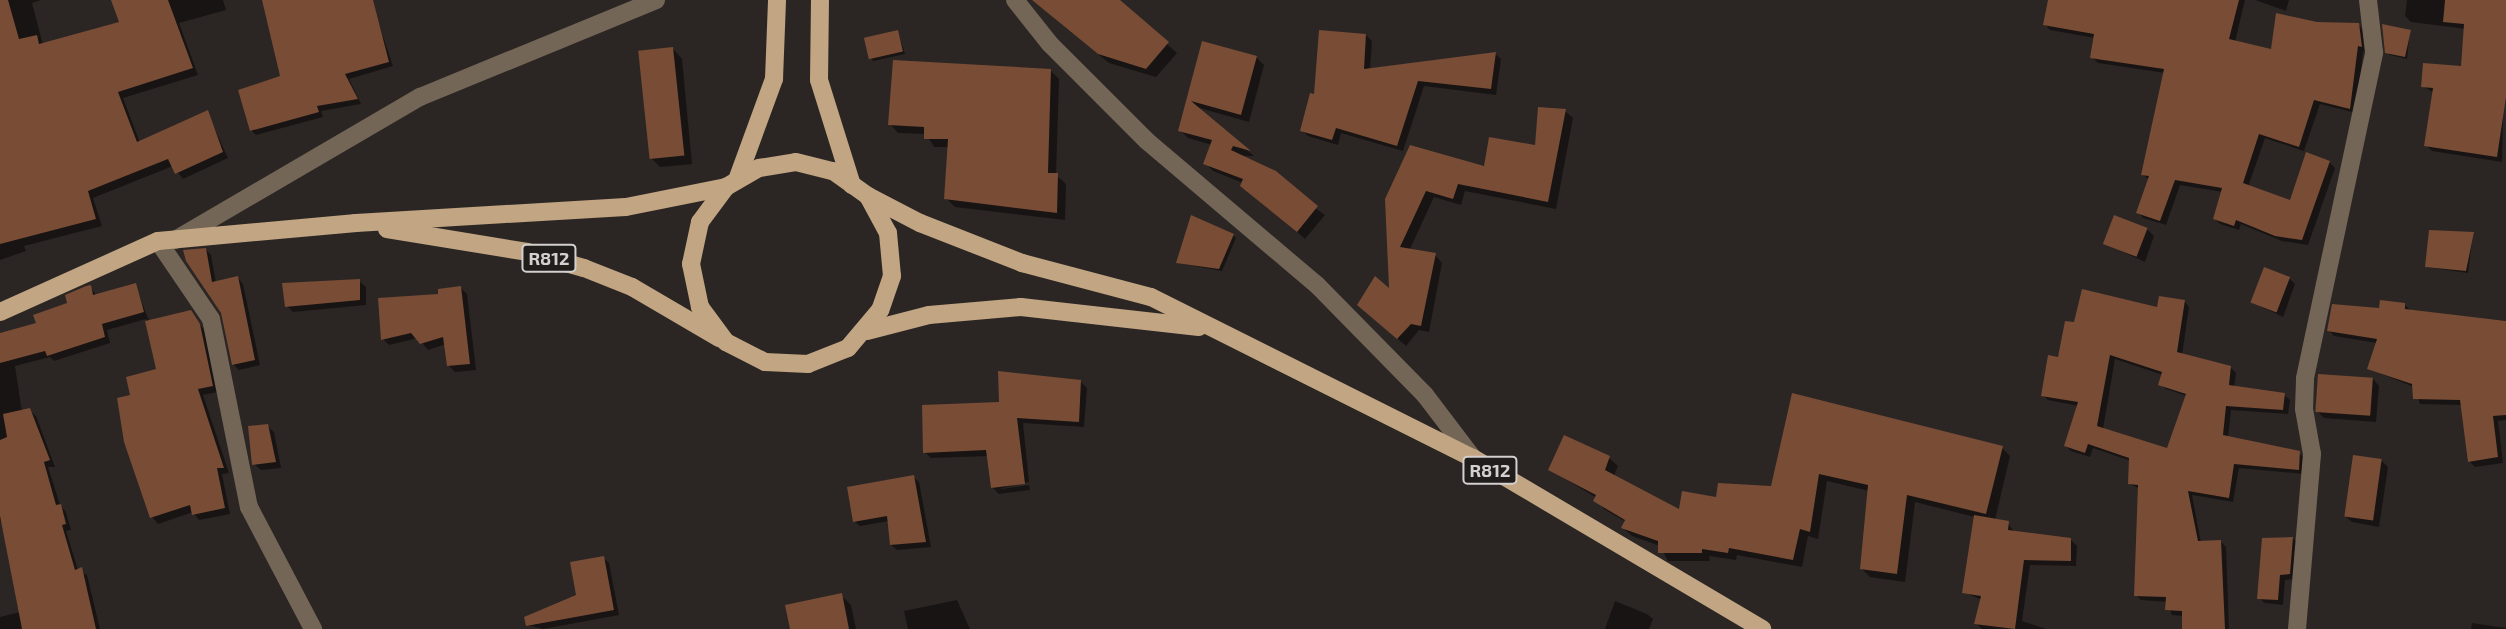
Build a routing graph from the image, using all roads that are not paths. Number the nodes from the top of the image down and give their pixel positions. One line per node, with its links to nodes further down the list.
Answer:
1 (656, 0): 10 (street)
2 (777, 0): 6 (main road)
3 (820, 0): 7 (main road)
4 (1015, 0): 15 (street)
5 (2368, 0): 18 (street)
6 (731, 184): 7 (main road, R812); 9 (main road, R812); 14 (main road, R812)
7 (852, 185): 8 (main road, R812)
8 (868, 196): 12 (main road, R812); 13 (main road, R812)
9 (356, 223): 10 (main road, R812); 14 (main road, R812)
10 (166, 241): 11 (main road, R812); 16 (street)
11 (0, 312)
12 (1209, 328): 13 (main road, R812); 15 (main road, R812)
13 (867, 331): 14 (main road, R812)
14 (726, 342)
15 (1473, 458): 17 (main road, R812)
16 (313, 629)
17 (1762, 629)
18 (2297, 629)

